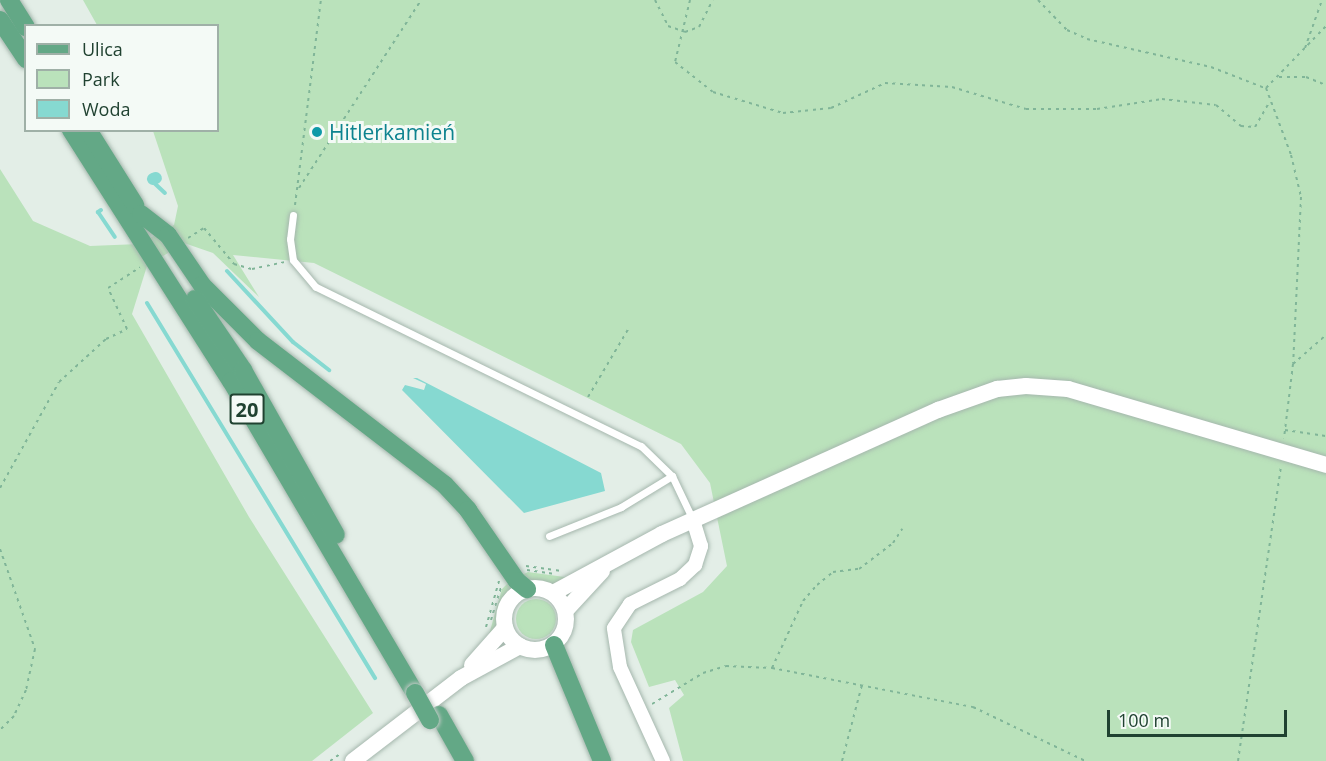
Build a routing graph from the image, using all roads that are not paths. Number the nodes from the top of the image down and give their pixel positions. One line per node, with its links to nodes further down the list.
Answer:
1 (9, 0): 3 (main road)
2 (0, 20): 4 (main road)
3 (24, 24)
4 (24, 56)
5 (72, 132): 21 (main road, 20)
6 (89, 132): 7 (main road, 20)
7 (141, 214): 14 (main road); 21 (main road, 20)
8 (293, 215): 10 (lane)
9 (1326, 465): 11 (street)
10 (672, 476): 11 (lane); 12 (lane)
11 (693, 520): 13 (street); 27 (street)
12 (549, 536)
13 (609, 564): 15 (street); 16 (street)
14 (527, 589): 15 (street); 17 (street)
15 (553, 593): 16 (street)
16 (566, 610): 18 (street)
17 (505, 628): 19 (street); 20 (street)
18 (554, 645): 19 (street); 26 (main road)
19 (519, 646): 20 (street)
20 (461, 678): 23 (street)
21 (420, 691): 22 (main road, 20, bridge)
22 (435, 718): 24 (main road, 20); 25 (main road, 20)
23 (350, 754)
24 (454, 761)
25 (465, 761)
26 (602, 761)
27 (663, 761)

